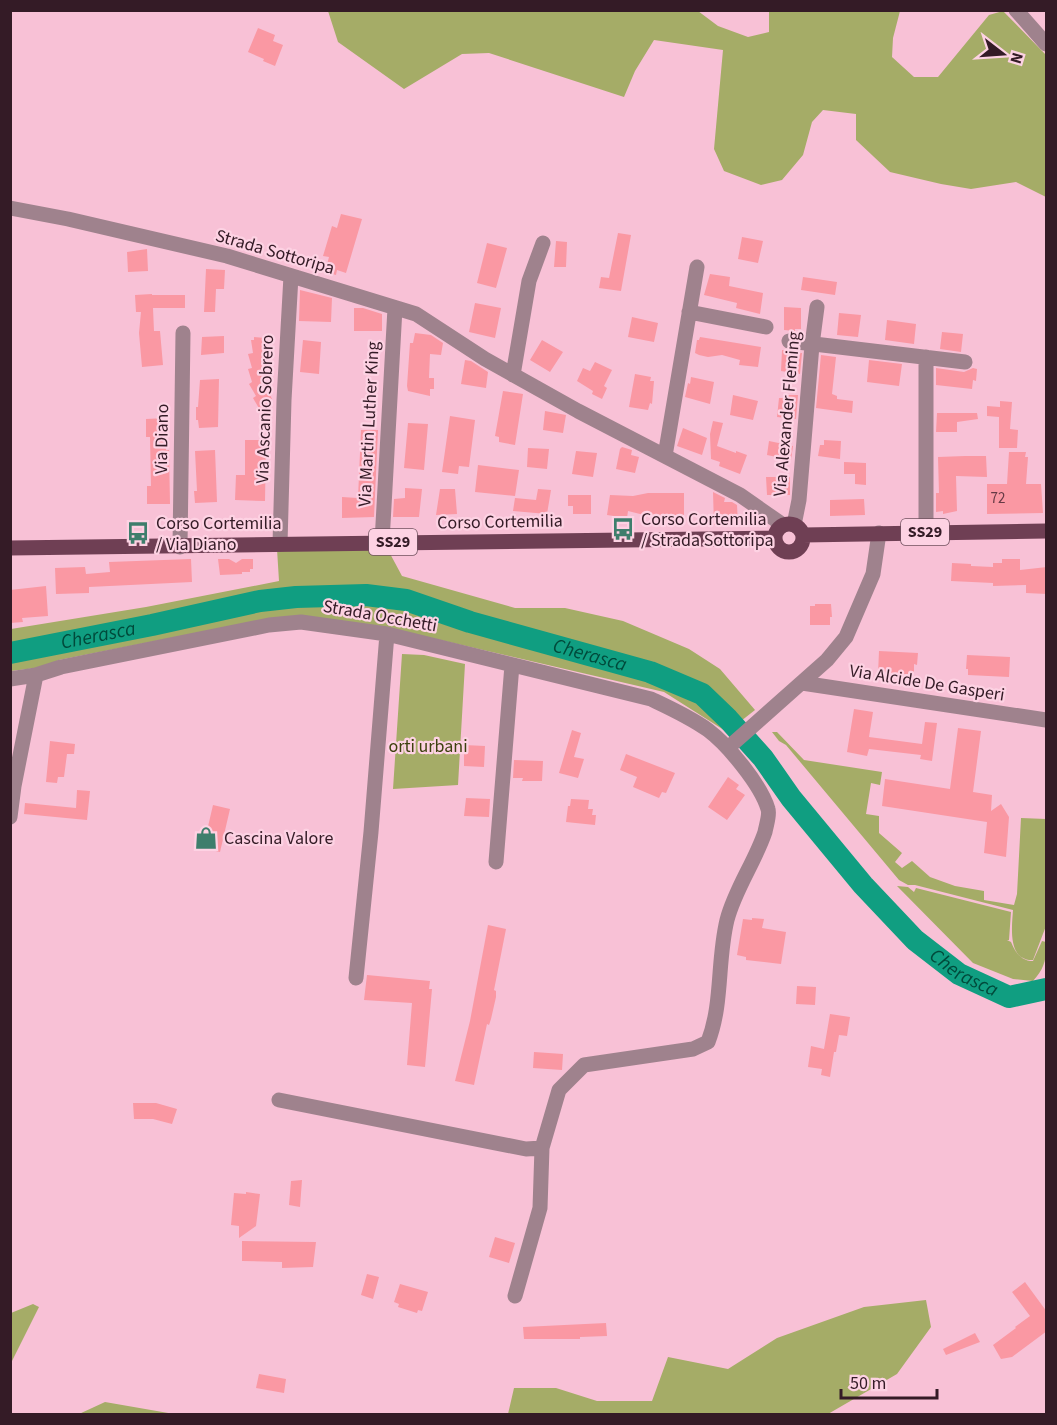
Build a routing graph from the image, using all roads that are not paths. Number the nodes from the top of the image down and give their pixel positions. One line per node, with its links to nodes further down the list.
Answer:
1 (1016, 10): 2 (street)
2 (1047, 44)
3 (10, 208): 6 (street, Strada Sottoripa)
4 (543, 243): 16 (street)
5 (697, 267): 9 (street)
6 (291, 276): 8 (street, Strada Sottoripa); 23 (street, Via Ascanio Sobrero)
7 (817, 307): 13 (street, Via Alexander Fleming)
8 (395, 308): 16 (street, Strada Sottoripa); 22 (street, Via Martin Luther King)
9 (689, 312): 10 (street); 17 (street)
10 (766, 327)
11 (183, 333): 24 (street, Via Diano)
12 (789, 342): 13 (street)
13 (812, 345): 14 (street); 18 (street, Via Alexander Fleming)
14 (926, 357): 15 (street); 20 (street)
15 (965, 362)
16 (513, 375): 17 (street, Strada Sottoripa)
17 (665, 456): 18 (street, Strada Sottoripa)
18 (789, 531): 21 (main road, Corso Cortemilia / SS29); 22 (main road, Corso Cortemilia / SS29)
19 (1047, 531): 20 (main road, Corso Cortemilia / SS29)
20 (926, 532): 21 (main road, Corso Cortemilia / SS29)
21 (879, 533): 30 (street)
22 (382, 542): 23 (main road, Corso Cortemilia / SS29)
23 (280, 544): 24 (main road, Corso Cortemilia / SS29)
24 (180, 547): 25 (main road, Corso Cortemilia / SS29)
25 (10, 548)
26 (387, 634): 27 (street, Strada Occhetti); 28 (street, Strada Occhetti); 35 (street)
27 (512, 665): 32 (street, Strada Occhetti); 34 (street)
28 (36, 675): 29 (street, Strada Occhetti); 33 (street)
29 (10, 679)
30 (802, 683): 31 (street, Via Alcide De Gasperi); 32 (street)
31 (1047, 720)
32 (729, 747): 37 (street, Strada Occhetti)
33 (10, 817)
34 (495, 862)
35 (356, 978)
36 (279, 1100): 37 (street)
37 (542, 1148): 38 (street, Strada Occhetti)
38 (515, 1296)

